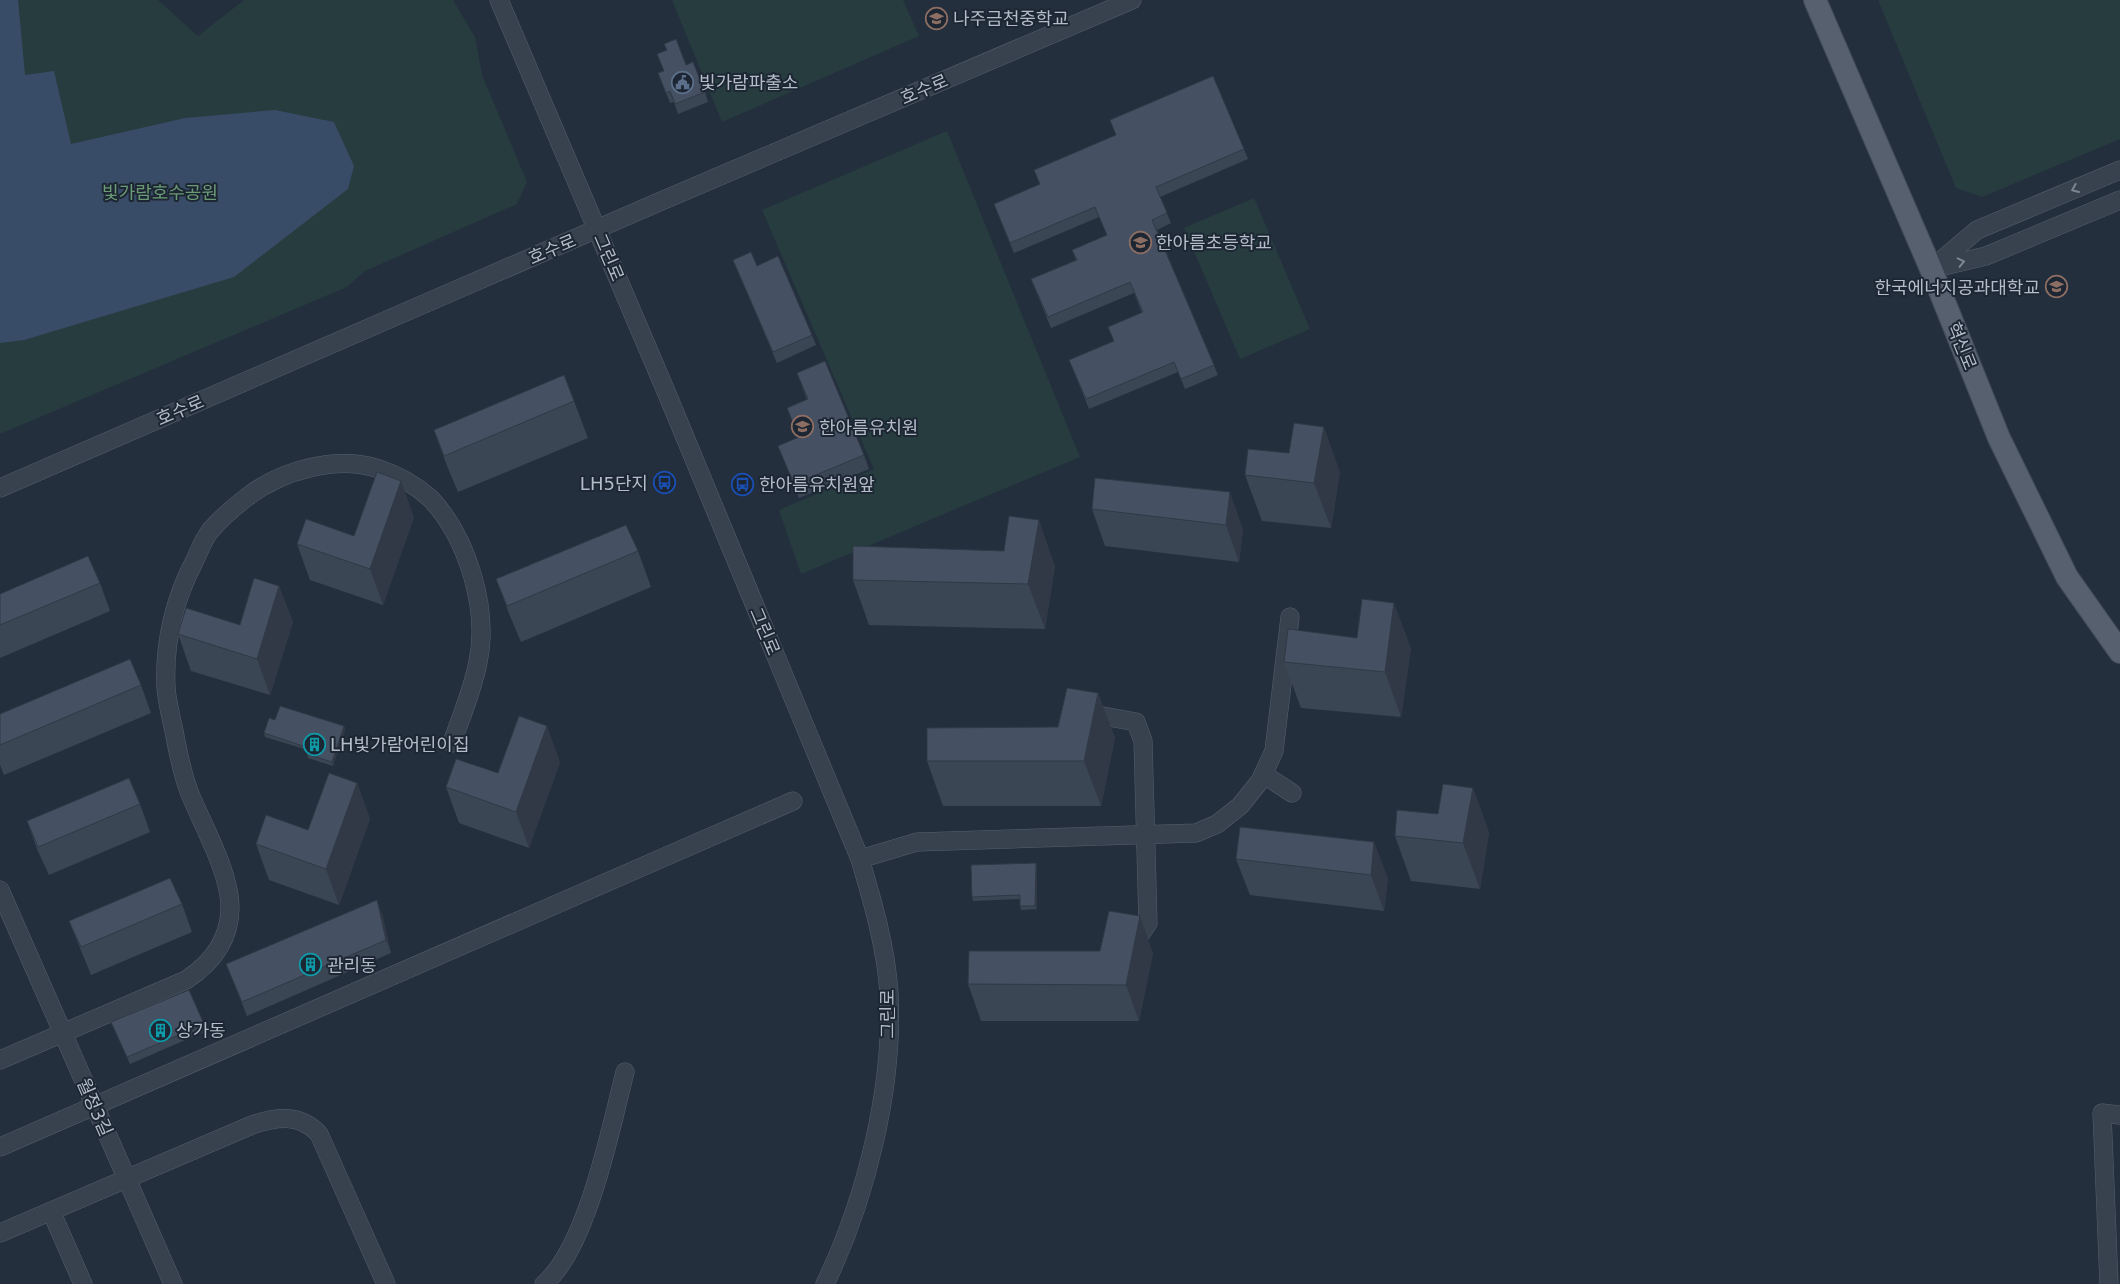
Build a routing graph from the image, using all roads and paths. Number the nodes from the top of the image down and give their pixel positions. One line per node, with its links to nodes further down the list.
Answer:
1 (499, 0): 6 (street, 그린로)
2 (1132, 0): 6 (street, 호수로)
3 (1815, 0): 7 (main road, 혁신로)
4 (2120, 170): 7 (street, one-way to 7)
5 (2120, 200): 7 (street, one-way to 5)
6 (597, 229): 8 (street, 호수로); 17 (street, 그린로)
7 (1931, 269): 10 (main road, 혁신로)
8 (0, 488)
9 (1290, 617): 13 (street)
10 (2120, 652)
11 (1103, 716): 16 (street)
12 (452, 743): 20 (street)
13 (1263, 774): 14 (street); 16 (street)
14 (1292, 793)
15 (793, 801): 23 (street)
16 (1146, 836): 17 (street); 19 (street)
17 (860, 859): 33 (street, 그린로)
18 (0, 890): 20 (street, 월정3길)
19 (1119, 937)
20 (63, 1034): 21 (street); 23 (street, 월정3길)
21 (0, 1060)
22 (624, 1072): 32 (street)
23 (95, 1107): 25 (street); 26 (street, 월정3길)
24 (2120, 1115): 34 (street)
25 (0, 1147)
26 (127, 1179): 27 (street); 30 (street, 월정3길); 31 (street)
27 (51, 1211): 28 (street); 29 (street)
28 (0, 1233)
29 (83, 1284)
30 (173, 1284)
31 (386, 1284)
32 (544, 1284)
33 (825, 1284)
34 (2109, 1284)

